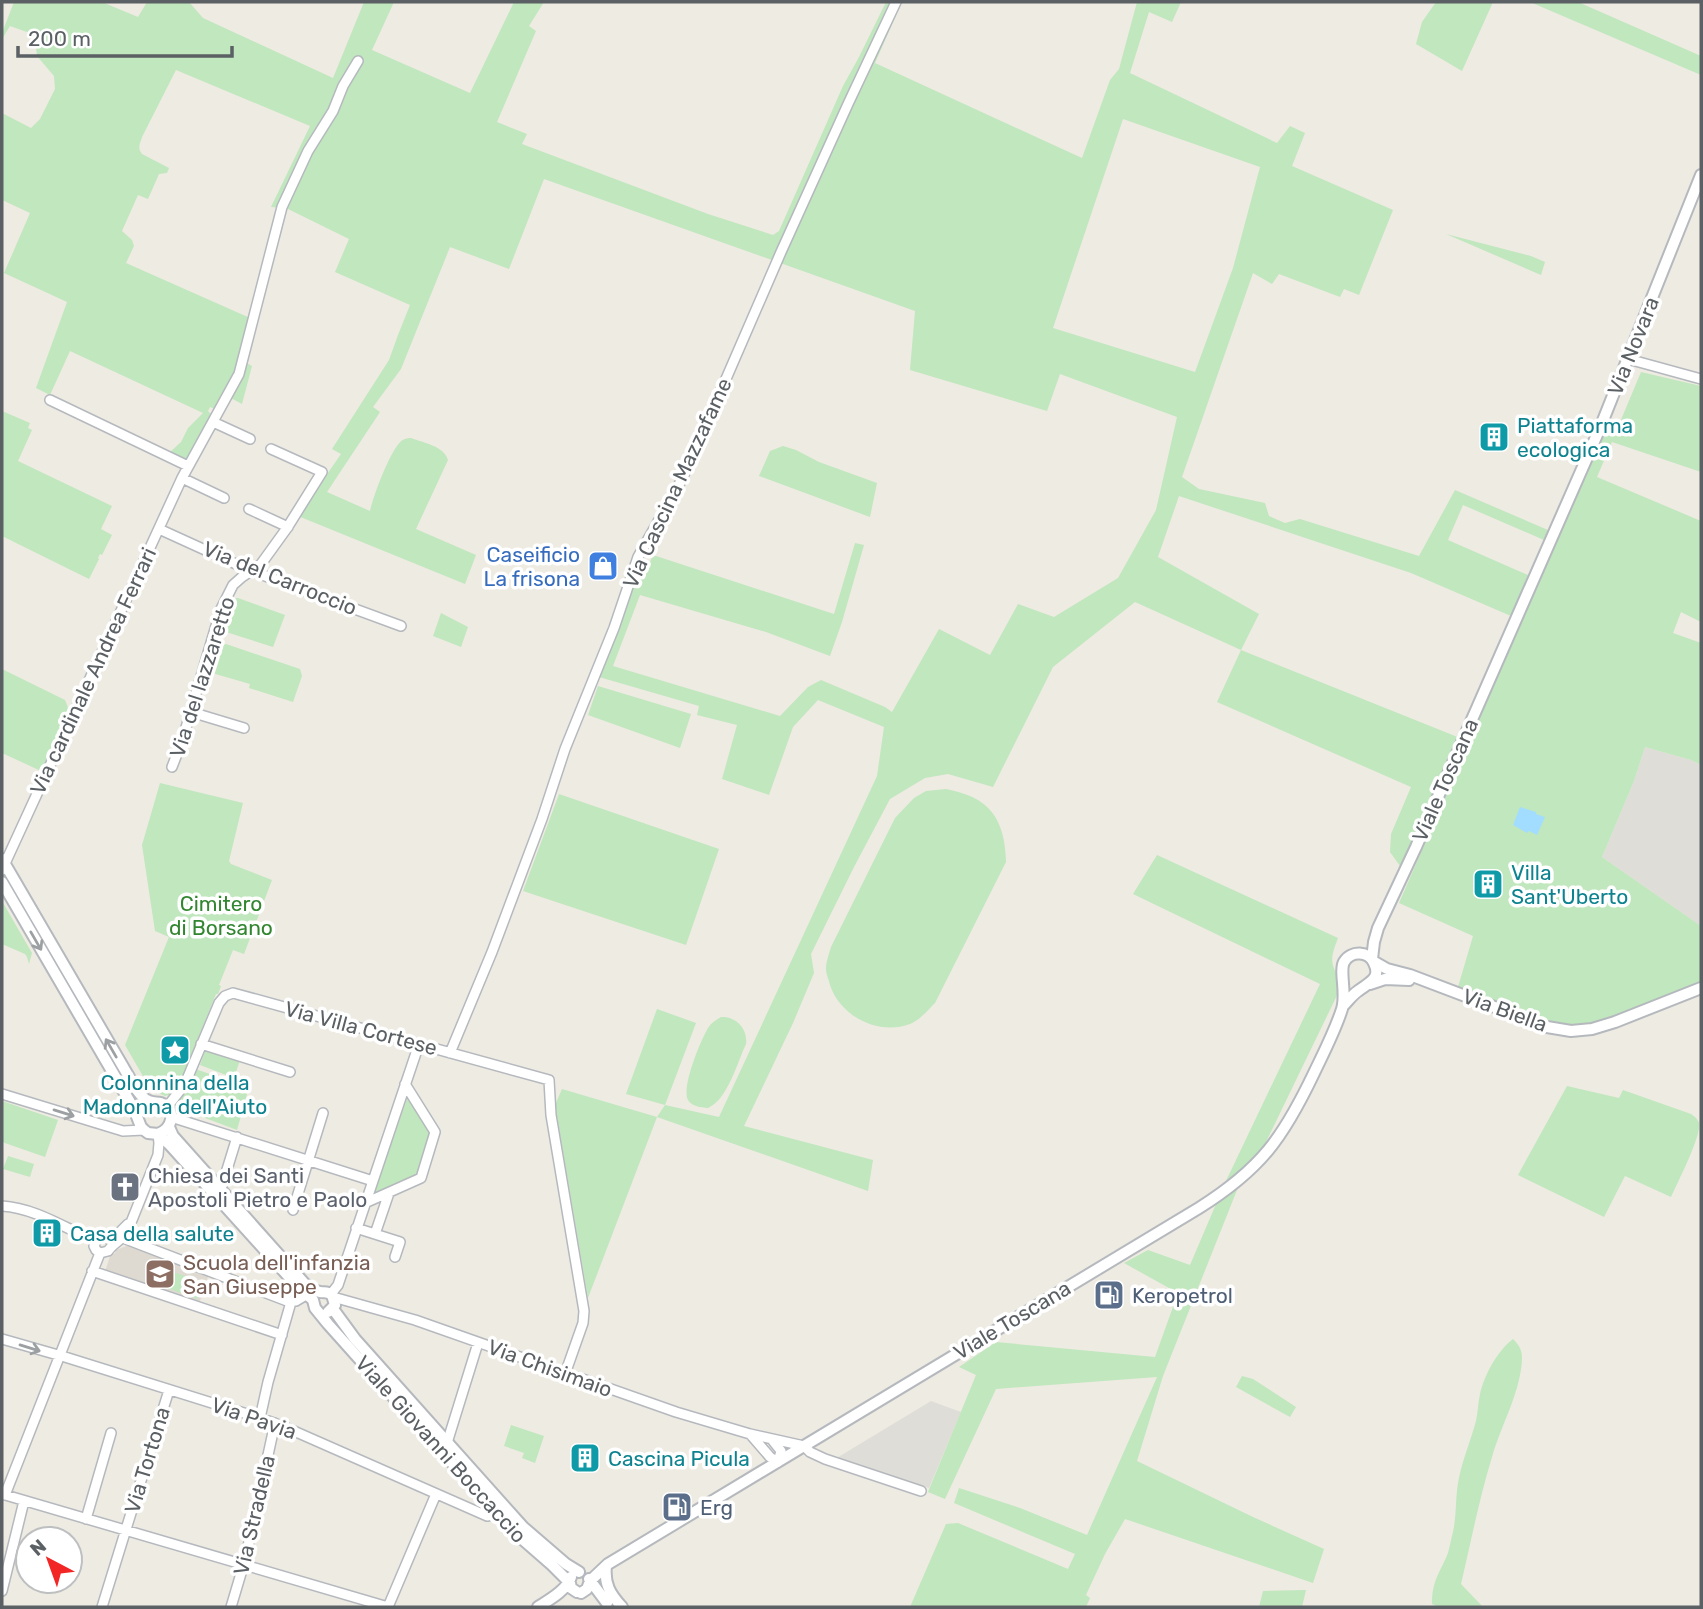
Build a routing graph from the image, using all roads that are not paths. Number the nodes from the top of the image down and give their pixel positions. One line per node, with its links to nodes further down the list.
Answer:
1 (896, 2): 34 (street, Via Cascina Mazzafame)
2 (358, 61): 7 (street, Via cardinale Andrea Ferrari)
3 (1701, 175): 4 (street, Via Novara)
4 (1628, 359): 5 (street); 18 (street, Via Novara)
5 (1701, 379)
6 (50, 400): 10 (street)
7 (213, 422): 8 (street); 10 (street, Via cardinale Andrea Ferrari)
8 (250, 439)
9 (271, 449): 14 (street, Via del lazzaretto)
10 (188, 466): 11 (street, Via cardinale Andrea Ferrari)
11 (182, 478): 12 (street); 15 (street, Via cardinale Andrea Ferrari)
12 (225, 498)
13 (249, 509): 14 (street)
14 (288, 527): 16 (street, Via del lazzaretto)
15 (159, 529): 16 (street, Via del Carroccio); 22 (street, Via cardinale Andrea Ferrari)
16 (252, 570): 17 (street, Via del Carroccio); 19 (street, Via del lazzaretto)
17 (401, 626)
18 (1510, 630): 24 (street, Viale Toscana)
19 (191, 712): 20 (street); 21 (street, Via del lazzaretto)
20 (244, 728)
21 (172, 768)
22 (3, 864): 38 (street, one-way to 22)
23 (2, 882): 41 (street, one-way to 41)
24 (1378, 928): 25 (street, Viale Toscana); 26 (street, Viale Toscana)
25 (1354, 954): 26 (street); 27 (street, Viale Toscana)
26 (1373, 960): 28 (street, Via Biella); 29 (street, Viale Toscana)
27 (1344, 979): 29 (street); 31 (street, Viale Toscana)
28 (1429, 982): 29 (street, Via Biella); 30 (street, Via Biella)
29 (1366, 986): 31 (street, Viale Toscana)
30 (1701, 988)
31 (1343, 1006): 76 (street, Viale Toscana)
32 (201, 1044): 33 (street, Via Villa Cortese); 35 (street); 40 (street, Via Villa Cortese)
33 (419, 1044): 34 (street, Via Villa Cortese); 36 (street)
34 (450, 1053): 67 (street, Via Villa Cortese)
35 (290, 1072)
36 (405, 1084): 46 (street); 48 (street)
37 (2, 1094): 42 (street, one-way to 42)
38 (151, 1102): 40 (street); 41 (street)
39 (323, 1113): 45 (street)
40 (169, 1117): 43 (street); 44 (street); 47 (street, Viale Giovanni Boccaccio)
41 (139, 1119): 42 (street)
42 (144, 1130): 43 (street, Viale Giovanni Boccaccio)
43 (158, 1134): 52 (street); 61 (street, Viale Giovanni Boccaccio)
44 (237, 1137): 45 (street); 47 (street)
45 (309, 1160): 46 (street); 51 (street)
46 (373, 1181): 49 (street)
47 (221, 1189): 61 (street, Viale Giovanni Boccaccio)
48 (389, 1193): 49 (street); 54 (street)
49 (365, 1203): 53 (street)
50 (2, 1206): 56 (street)
51 (293, 1210)
52 (131, 1221): 55 (street); 57 (street)
53 (356, 1228): 54 (street); 61 (street)
54 (375, 1234): 59 (street)
55 (123, 1238): 57 (street); 62 (street)
56 (95, 1241): 57 (street); 58 (street)
57 (109, 1242): 58 (street)
58 (100, 1253): 60 (street)
59 (395, 1257)
60 (92, 1271): 63 (street); 66 (street)
61 (324, 1300): 62 (street); 65 (street, Via Chisimaio); 74 (street, Viale Giovanni Boccaccio); 83 (street, Viale Giovanni Boccaccio)
62 (291, 1302): 63 (street)
63 (282, 1335): 69 (street)
64 (2, 1339): 66 (street, Via Pavia, one-way to 66)
65 (478, 1343): 67 (street, Via Chisimaio); 74 (street)
66 (59, 1356): 68 (street, Via Pavia); 80 (street)
67 (565, 1374): 72 (street, Via Chisimaio)
68 (169, 1390): 69 (street, Via Pavia); 85 (street, Via Tortona)
69 (260, 1418): 70 (street, Via Pavia)
70 (275, 1423): 81 (street, Via Pavia); 86 (street, Via Stradella)
71 (111, 1433): 84 (street)
72 (750, 1434): 73 (street, Via Chisimaio); 75 (street)
73 (772, 1440): 76 (street, Via Chisimaio); 77 (street)
74 (447, 1443): 88 (street, Viale Giovanni Boccaccio)
75 (761, 1446): 77 (street); 78 (street)
76 (804, 1446): 77 (street, Viale Toscana); 79 (street, Via Chisimaio)
77 (778, 1462): 78 (street, Viale Toscana)
78 (759, 1474): 87 (street, Viale Toscana)
79 (921, 1491)
80 (4, 1494): 82 (street)
81 (436, 1494): 83 (street, Via Pavia); 96 (street)
82 (24, 1501): 84 (street); 90 (street)
83 (497, 1514): 89 (street, Viale Giovanni Boccaccio)
84 (86, 1519): 85 (street)
85 (126, 1530): 86 (street); 94 (street, Via Tortona)
86 (244, 1564): 95 (street, Via Stradella); 96 (street)
87 (607, 1565): 88 (street, Viale Toscana); 97 (street)
88 (584, 1575): 89 (street); 91 (street); 93 (street, Viale Giovanni Boccaccio)
89 (570, 1583): 91 (street); 92 (street)
90 (2, 1591)
91 (579, 1592): 92 (street); 93 (street)
92 (542, 1604)
93 (609, 1605)
94 (102, 1607)
95 (231, 1607)
96 (388, 1607)
97 (622, 1607)

